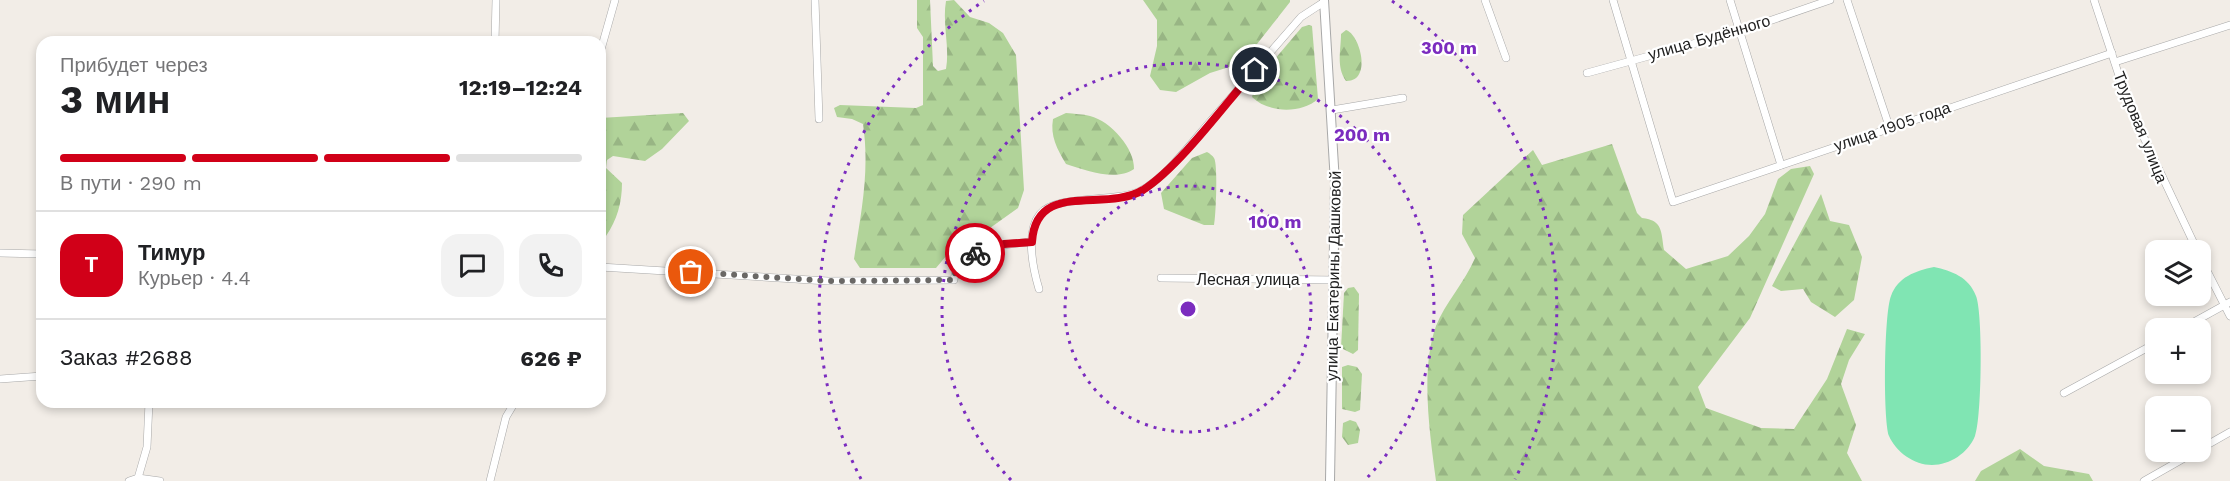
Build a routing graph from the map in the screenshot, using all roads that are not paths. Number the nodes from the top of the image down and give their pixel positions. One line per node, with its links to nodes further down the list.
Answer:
1 (496, 0): 13 (street)
2 (615, 0): 14 (street)
3 (815, 0): 22 (street)
4 (1485, 0): 16 (street)
5 (1613, 0): 17 (street)
6 (1730, 0): 12 (street)
7 (1830, 0): 12 (street, улица Будённого)
8 (1847, 0): 23 (street)
9 (2094, 0): 15 (street, Трудовая улица)
10 (1324, 1): 21 (street, улица Екатерины Дашковой); 26 (street)
11 (2230, 25): 18 (street)
12 (1740, 31): 17 (street, улица Будённого); 24 (street)
13 (495, 36)
14 (605, 36)
15 (2112, 53): 18 (street, Трудовая улица); 23 (street, улица 1905 года)
16 (1506, 58)
17 (1632, 59): 19 (street, улица Будённого); 24 (street, улица 1905 года)
18 (2115, 62): 25 (street, Трудовая улица)
19 (1587, 73)
20 (1402, 98): 21 (street)
21 (1332, 110): 32 (street, улица Екатерины Дашковой)
22 (819, 119)
23 (1889, 126): 24 (street, улица 1905 года)
24 (1781, 165)
25 (2192, 240)
26 (1032, 242): 29 (street); 33 (street)
27 (0, 253): 28 (street)
28 (36, 254)
29 (606, 267)
30 (2211, 276): 34 (street)
31 (1161, 278): 32 (street, Лесная улица)
32 (1335, 280): 50 (street, улица Екатерины Дашковой)
33 (1039, 289)
34 (2227, 304): 35 (street); 36 (street)
35 (2230, 316)
36 (2201, 318)
37 (2145, 349): 40 (street)
38 (36, 376): 39 (street)
39 (0, 379)
40 (2064, 393)
41 (149, 408): 46 (street)
42 (511, 408): 49 (street)
43 (2230, 432): 44 (street)
44 (2211, 442)
45 (2177, 462): 51 (street)
46 (138, 478): 47 (street); 48 (street)
47 (129, 481)
48 (160, 481)
49 (490, 481)
50 (1330, 481)
51 (2144, 481)

